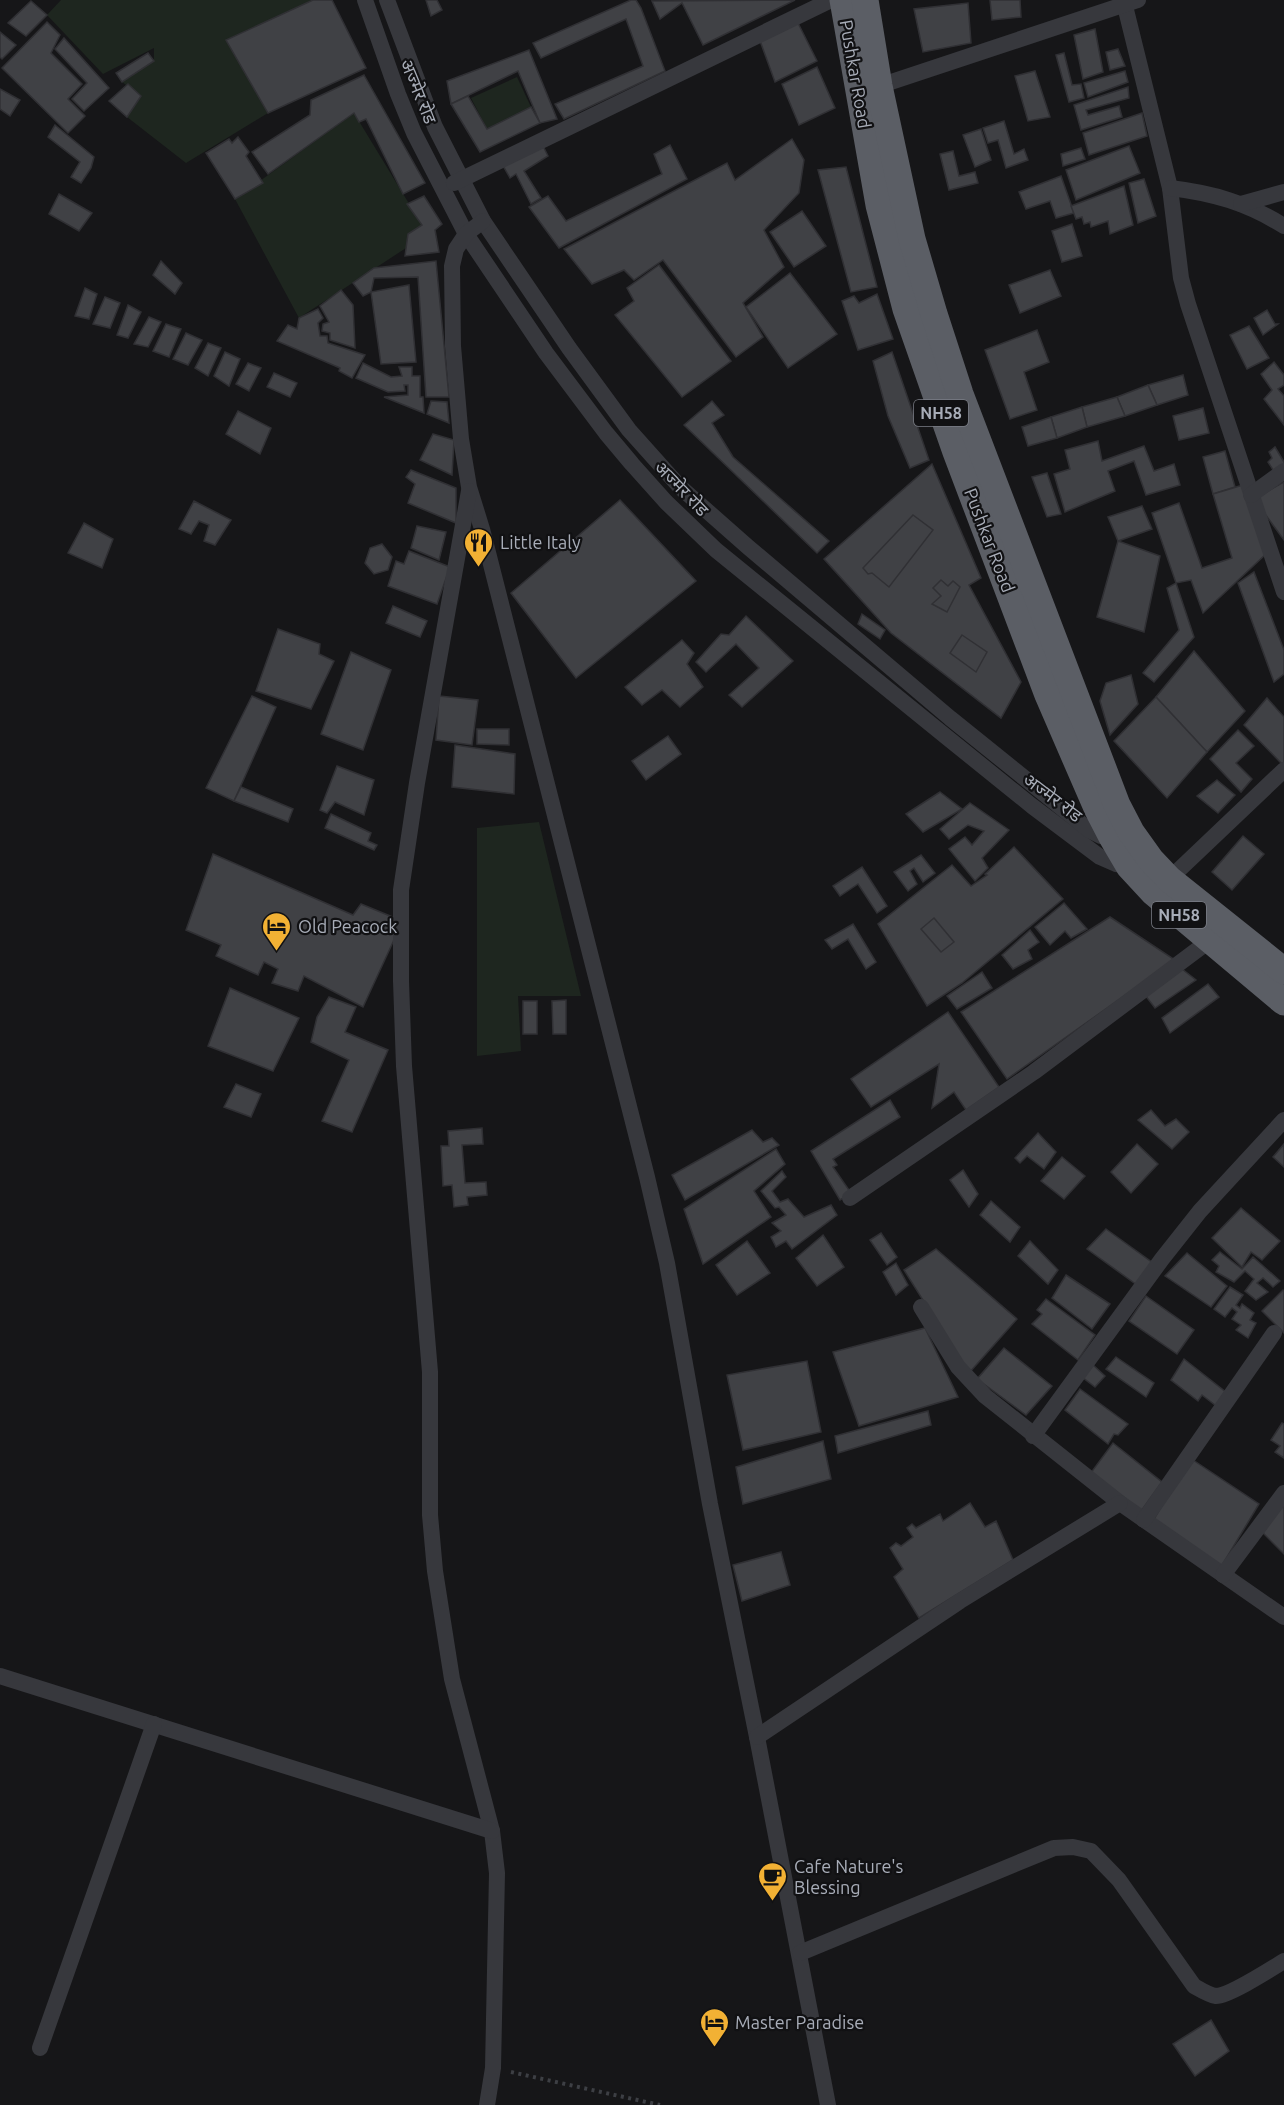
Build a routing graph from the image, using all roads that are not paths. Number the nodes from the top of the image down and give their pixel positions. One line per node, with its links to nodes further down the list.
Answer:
1 (365, 0): 9 (street, अज्मेर रोड)
2 (387, 0): 8 (street, अज्मेर रोड)
3 (831, 0): 8 (street)
4 (843, 0): 23 (highway, Pushkar Road / NH58)
5 (865, 0): 7 (highway, Pushkar Road / NH58)
6 (1131, 3): 7 (street); 10 (street)
7 (879, 86): 23 (highway, Pushkar Road / NH58)
8 (462, 181): 9 (street); 13 (street, अज्मेर रोड)
9 (442, 188): 15 (street, अज्मेर रोड)
10 (1170, 188): 12 (street); 19 (street)
11 (1284, 192): 12 (street)
12 (1241, 204): 14 (street)
13 (483, 221): 15 (street); 18 (street, अज्मेर रोड)
14 (1284, 226)
15 (466, 234): 17 (street); 20 (street, अज्मेर रोड)
16 (1284, 471): 19 (street)
17 (469, 487): 40 (street); 41 (street)
18 (680, 487): 20 (street); 23 (street, अज्मेर रोड)
19 (1251, 495): 21 (street)
20 (666, 502): 24 (street, अज्मेर रोड)
21 (1284, 592)
22 (1284, 770): 24 (street)
23 (1121, 835): 24 (highway, Pushkar Road / NH58)
24 (1151, 874): 25 (highway, Pushkar Road / NH58); 26 (highway, Pushkar Road / NH58)
25 (1209, 941): 27 (highway, Pushkar Road / NH58); 29 (street)
26 (1284, 971)
27 (1284, 1002)
28 (1284, 1119): 32 (street)
29 (850, 1198)
30 (921, 1307): 32 (street)
31 (1274, 1333): 35 (street)
32 (1033, 1436): 34 (street)
33 (1284, 1493): 36 (street)
34 (1120, 1503): 35 (street); 40 (street)
35 (1144, 1520): 36 (street)
36 (1223, 1575): 37 (street)
37 (1284, 1617)
38 (0, 1676): 39 (street)
39 (154, 1724): 41 (street); 44 (street)
40 (758, 1737): 42 (street)
41 (492, 1831): 45 (street)
42 (800, 1953): 43 (street); 46 (street)
43 (1284, 1961)
44 (40, 2048)
45 (488, 2105)
46 (828, 2105)

